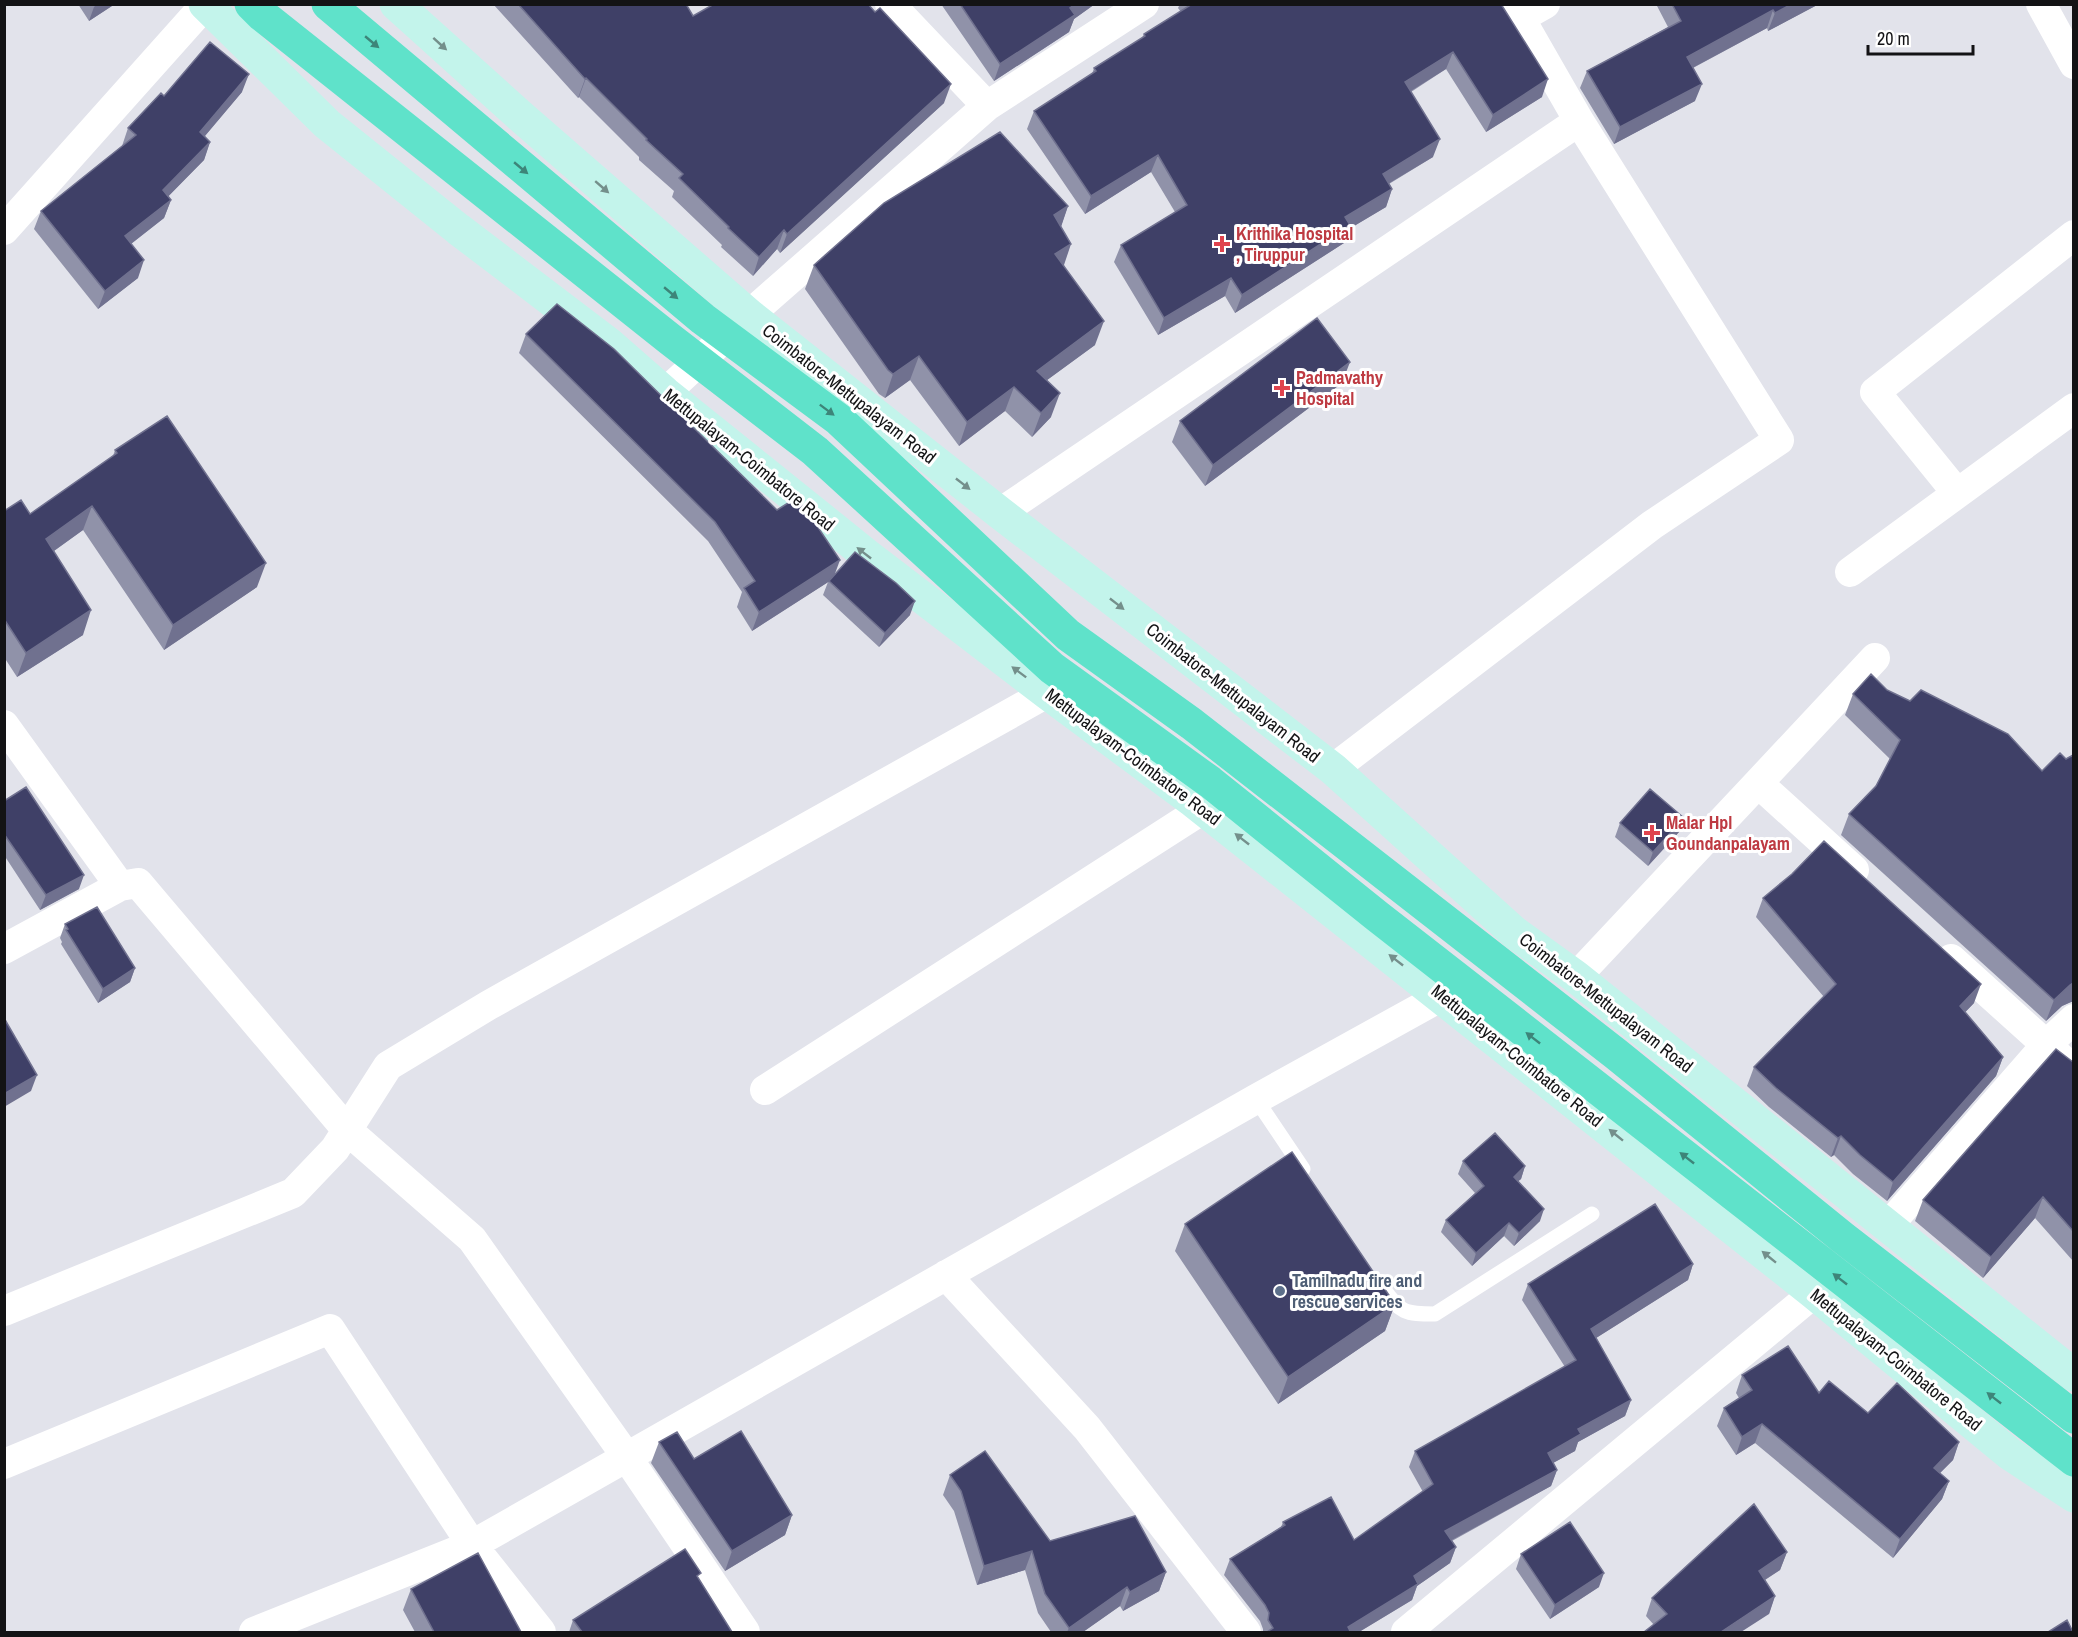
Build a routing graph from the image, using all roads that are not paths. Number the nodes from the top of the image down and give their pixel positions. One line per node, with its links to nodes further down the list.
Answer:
1 (251, 4): 50 (highway, one-way to 1)
2 (327, 4): 47 (highway, one-way to 47)
3 (396, 4): 14 (main road, Coimbatore-Mettupalayam Road, one-way to 14)
4 (890, 4): 10 (street)
5 (1144, 4): 10 (street)
6 (2041, 4): 9 (street)
7 (205, 5): 12 (street); 15 (main road, Mettupalayam-Coimbatore Road)
8 (1525, 9): 11 (street)
9 (2070, 50)
10 (987, 106): 14 (street)
11 (1579, 121): 18 (street); 23 (street)
12 (4, 230)
13 (2073, 236): 17 (street)
14 (749, 315): 15 (street); 18 (main road, Coimbatore-Mettupalayam Road, one-way to 18)
15 (665, 393): 21 (main road, Mettupalayam-Coimbatore Road, one-way to 15)
16 (2073, 408): 17 (street)
17 (1958, 493): 19 (street)
18 (1000, 513): 23 (main road, Coimbatore-Mettupalayam Road, one-way to 23)
19 (1850, 572)
20 (1875, 658): 24 (street)
21 (1047, 693): 25 (main road, Mettupalayam-Coimbatore Road); 37 (street)
22 (4, 725): 26 (street)
23 (1333, 769): 30 (main road, Coimbatore-Mettupalayam Road)
24 (1758, 783): 27 (street); 30 (street)
25 (1203, 809): 31 (main road, Mettupalayam-Coimbatore Road, one-way to 25); 35 (street)
26 (120, 886): 29 (street); 37 (street)
27 (1872, 886)
28 (1932, 942): 33 (street)
29 (4, 949)
30 (1576, 977): 40 (main road, Coimbatore-Mettupalayam Road)
31 (1442, 996): 36 (street); 43 (main road, Mettupalayam-Coimbatore Road, one-way to 31)
32 (2073, 1019): 33 (street)
33 (2046, 1046): 34 (street); 40 (street)
34 (2073, 1070)
35 (765, 1090)
36 (1256, 1099): 38 (lane); 41 (street)
37 (347, 1130): 44 (street); 49 (street)
38 (1310, 1178)
39 (1592, 1214): 42 (lane)
40 (1887, 1227): 45 (main road, Coimbatore-Mettupalayam Road)
41 (946, 1275): 49 (street); 57 (street)
42 (1375, 1276)
43 (1814, 1293): 48 (main road, Mettupalayam-Coimbatore Road); 58 (street)
44 (4, 1311)
45 (2073, 1375)
46 (2073, 1387): 48 (main road)
47 (2073, 1416)
48 (2010, 1454): 52 (main road, Mettupalayam-Coimbatore Road)
49 (626, 1456): 53 (street); 56 (street)
50 (2073, 1460)
51 (4, 1464): 53 (street)
52 (2073, 1496)
53 (472, 1545): 54 (street); 55 (street)
54 (254, 1632)
55 (542, 1632)
56 (745, 1632)
57 (1246, 1632)
58 (1406, 1632)

